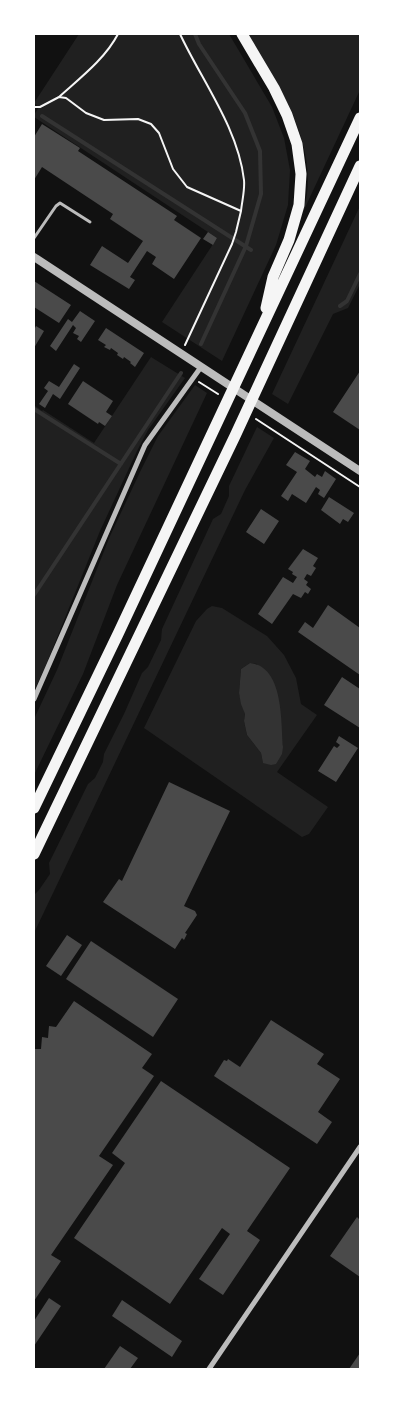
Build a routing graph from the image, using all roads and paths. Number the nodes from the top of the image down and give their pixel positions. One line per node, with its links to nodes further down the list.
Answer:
1 (118, 34): 4 (path)
2 (180, 34): 8 (path)
3 (242, 34): 12 (highway)
4 (59, 98): 5 (path); 8 (path)
5 (34, 106)
6 (360, 118): 12 (highway)
7 (360, 166): 22 (highway)
8 (241, 211): 13 (path)
9 (90, 222): 10 (lane)
10 (34, 238)
11 (34, 257): 13 (street)
12 (260, 332): 21 (highway)
13 (180, 354): 14 (street)
14 (201, 367): 15 (street); 18 (street)
15 (193, 378): 16 (path); 20 (street)
16 (225, 399)
17 (257, 419): 19 (path)
18 (360, 471)
19 (360, 487)
20 (34, 699)
21 (34, 808)
22 (34, 854)
23 (360, 1147): 24 (street)
24 (209, 1369)

